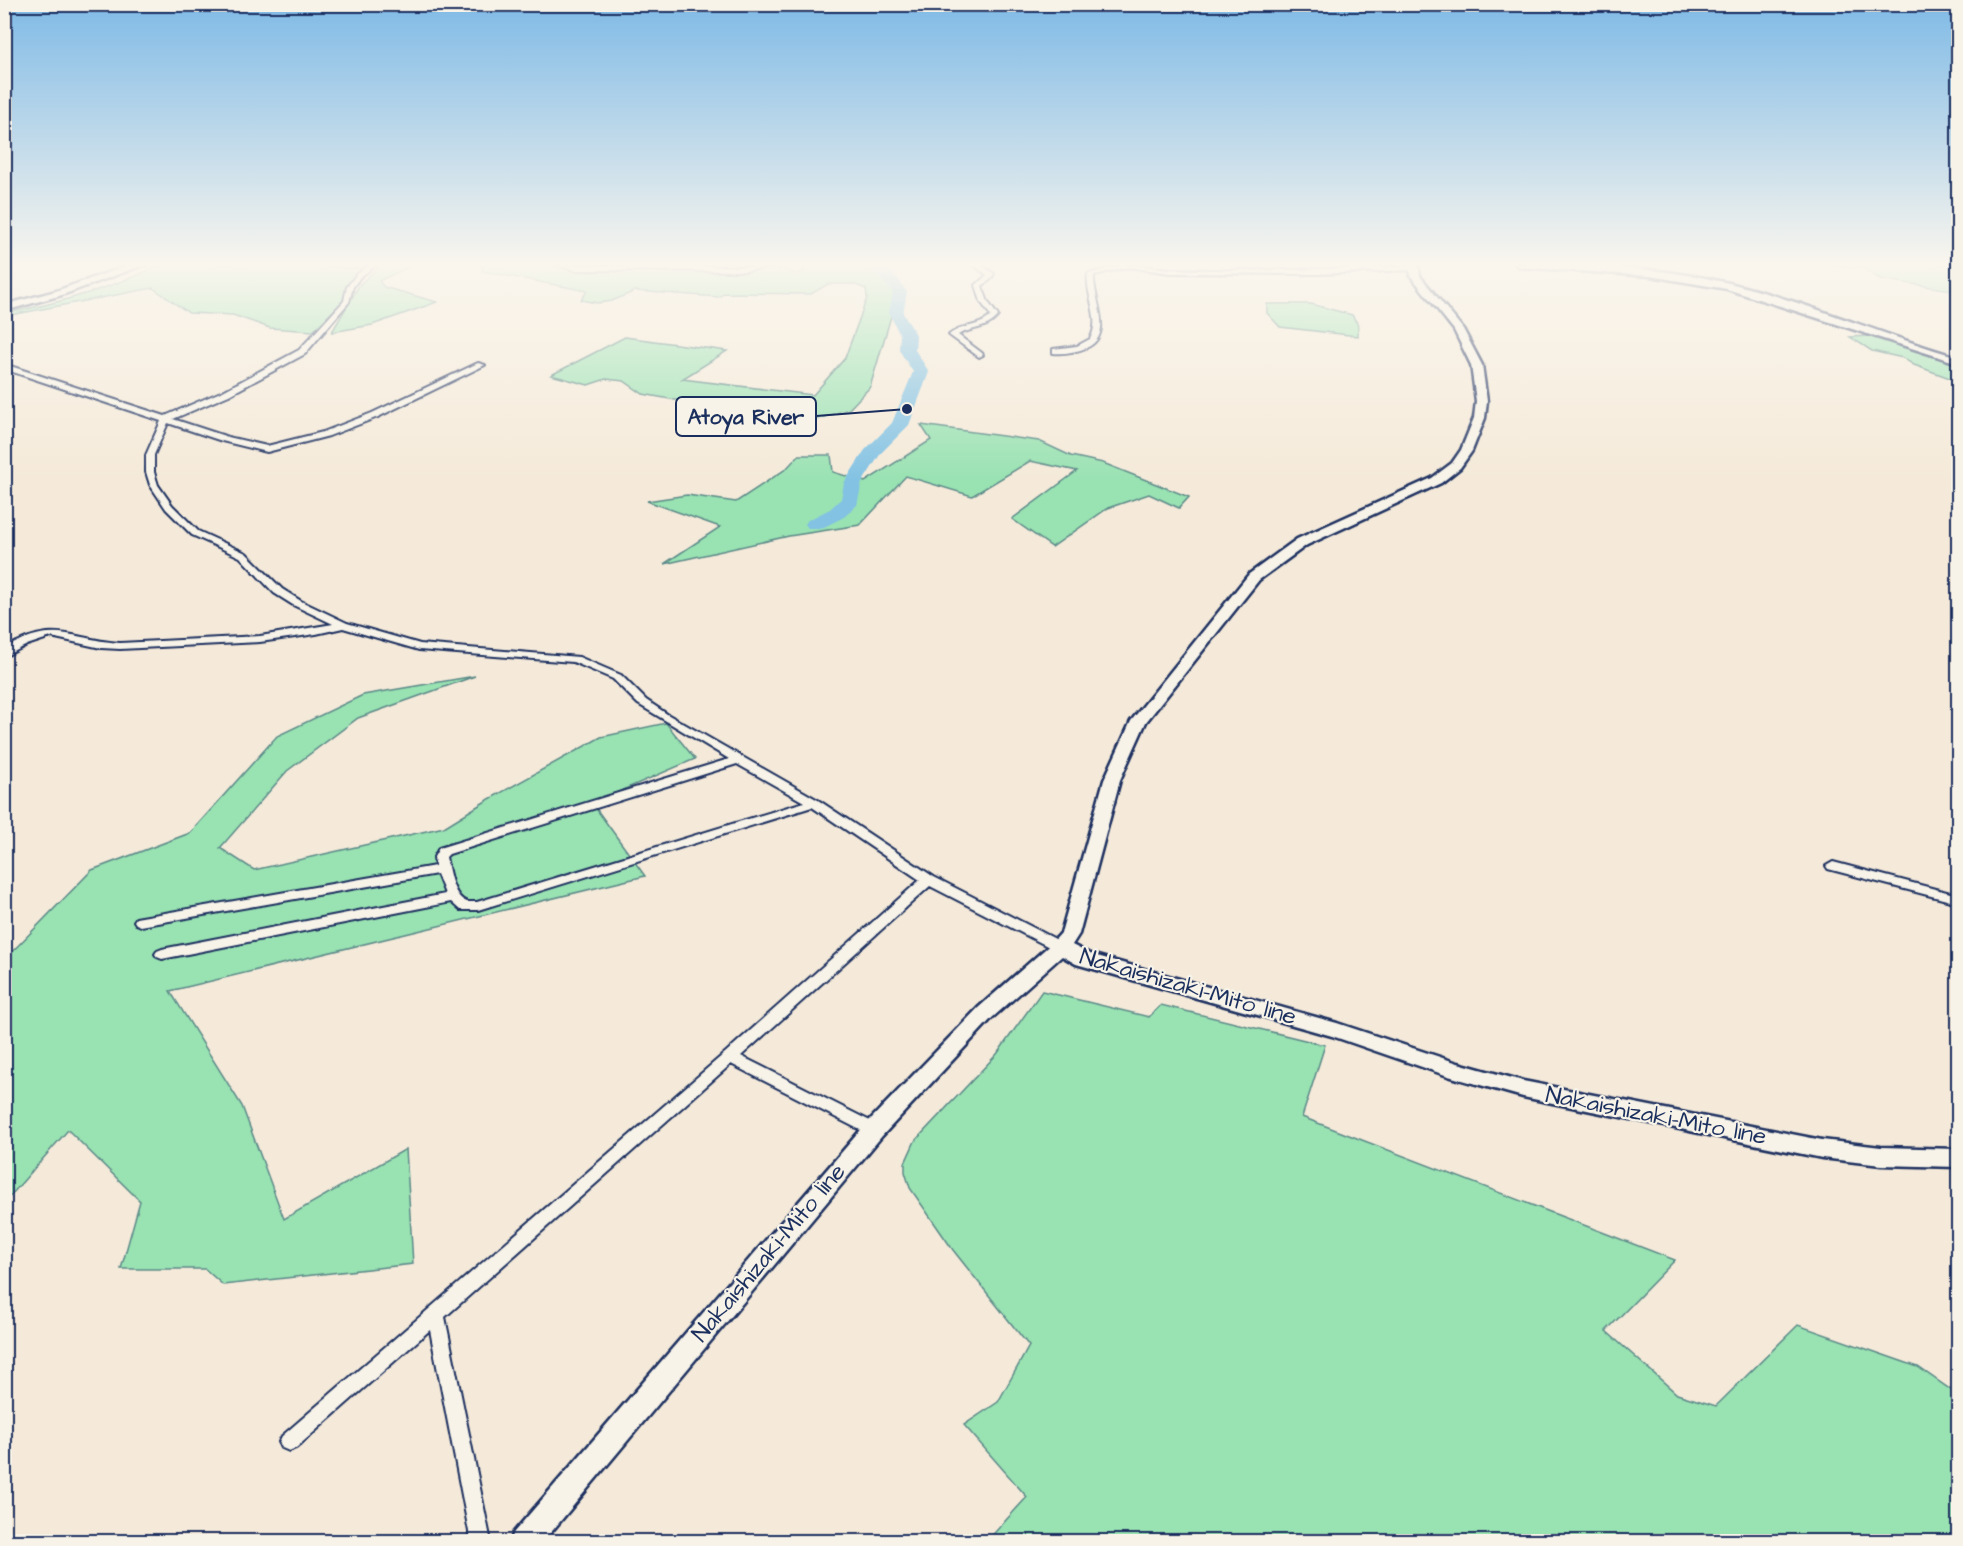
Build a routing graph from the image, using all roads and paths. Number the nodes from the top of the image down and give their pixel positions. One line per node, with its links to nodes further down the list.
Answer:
1 (316, 336): 11 (street)
2 (956, 336): 7 (street)
3 (1093, 336): 6 (street)
4 (1461, 336): 22 (street)
5 (1877, 336): 8 (street)
6 (1056, 351)
7 (979, 355)
8 (1959, 360)
9 (482, 365): 11 (street)
10 (4, 366): 11 (street)
11 (166, 419): 12 (street)
12 (343, 625): 13 (street); 14 (street)
13 (4, 654)
14 (740, 759): 15 (street); 17 (street)
15 (814, 803): 18 (street); 19 (street)
16 (1833, 866): 20 (street)
17 (442, 869): 19 (street); 21 (street)
18 (929, 880): 22 (street); 24 (street)
19 (453, 897): 23 (street)
20 (1959, 899)
21 (141, 921)
22 (1060, 947): 25 (street, Nakaishizaki-Mito line); 26 (street, Nakaishizaki-Mito line)
23 (162, 954)
24 (730, 1057): 25 (street); 27 (street)
25 (874, 1130): 30 (street, Nakaishizaki-Mito line)
26 (1959, 1158)
27 (436, 1315): 28 (street); 29 (street)
28 (289, 1442)
29 (480, 1542)
30 (524, 1542)

